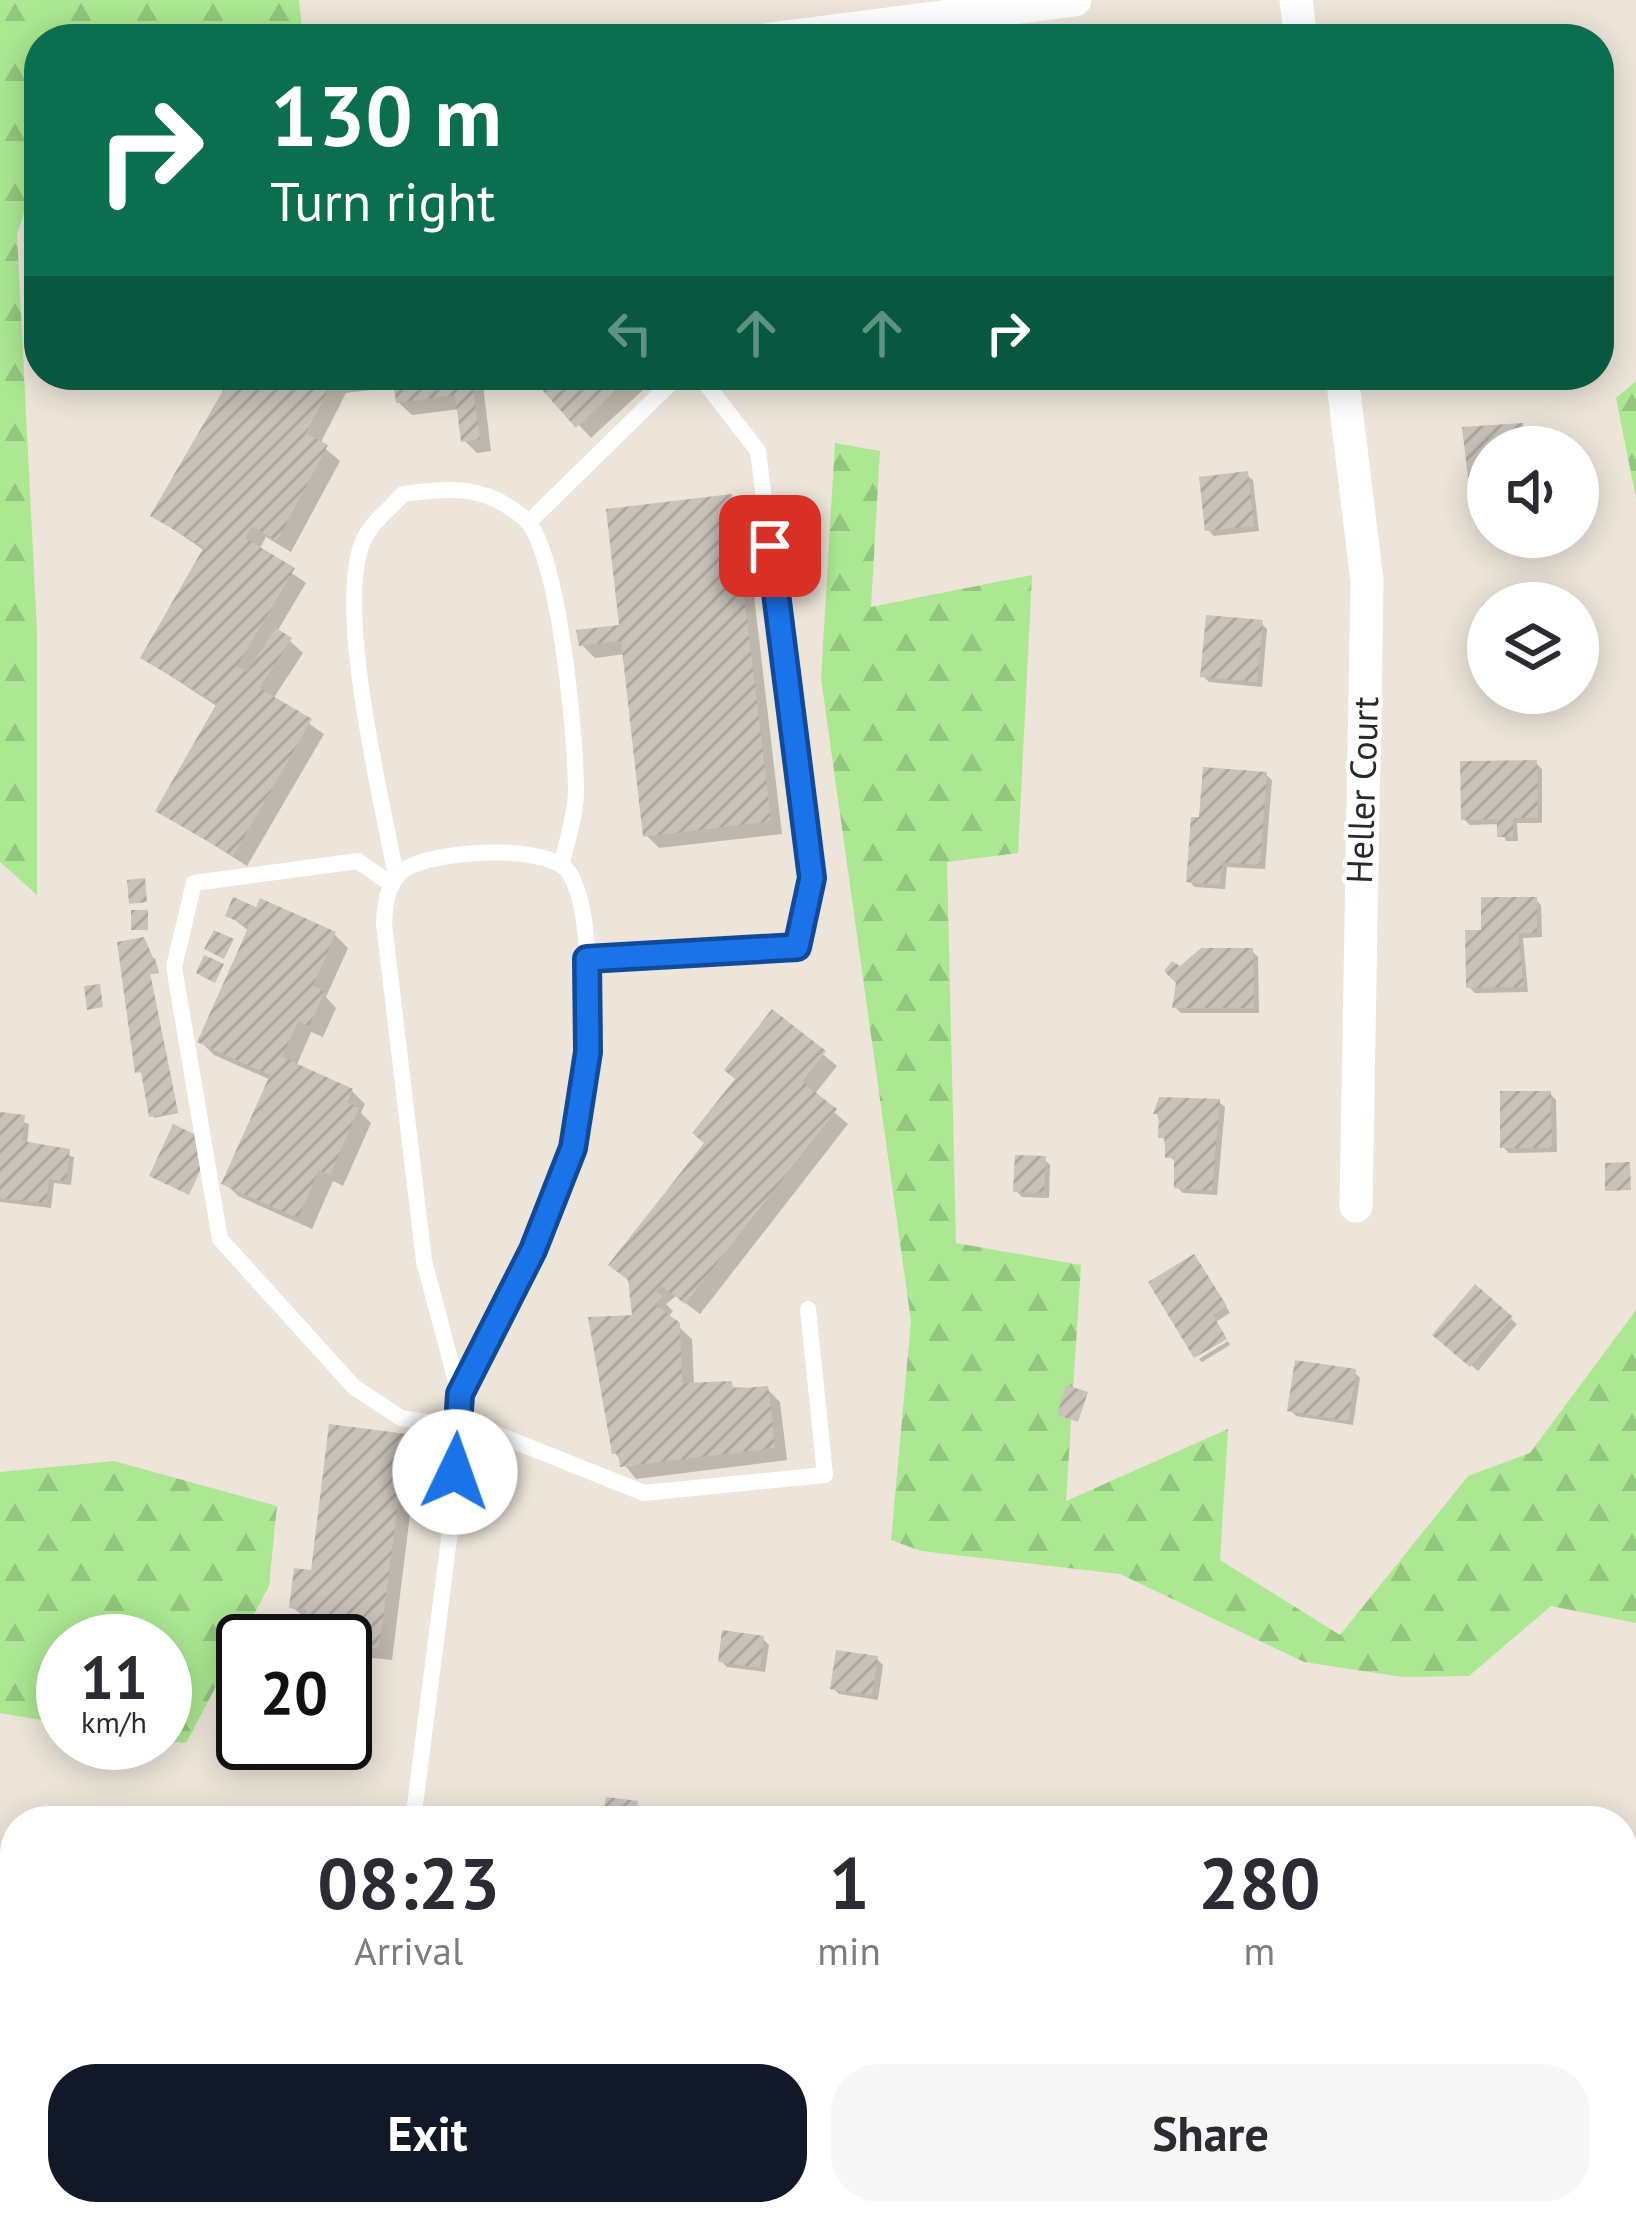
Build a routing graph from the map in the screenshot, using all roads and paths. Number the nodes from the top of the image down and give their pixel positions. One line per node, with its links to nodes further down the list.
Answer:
1 (1076, 0): 2 (street)
2 (833, 14)
3 (664, 390): 6 (lane)
4 (711, 390): 9 (lane)
5 (1344, 390): 10 (street, Heller Court)
6 (530, 522): 7 (lane); 8 (lane)
7 (562, 863): 8 (lane); 9 (lane)
8 (394, 880): 12 (lane); 13 (lane)
9 (587, 959): 12 (lane)
10 (1356, 1206)
11 (808, 1309): 13 (lane)
12 (460, 1394): 13 (lane)
13 (457, 1430): 14 (lane)
14 (414, 1806)

